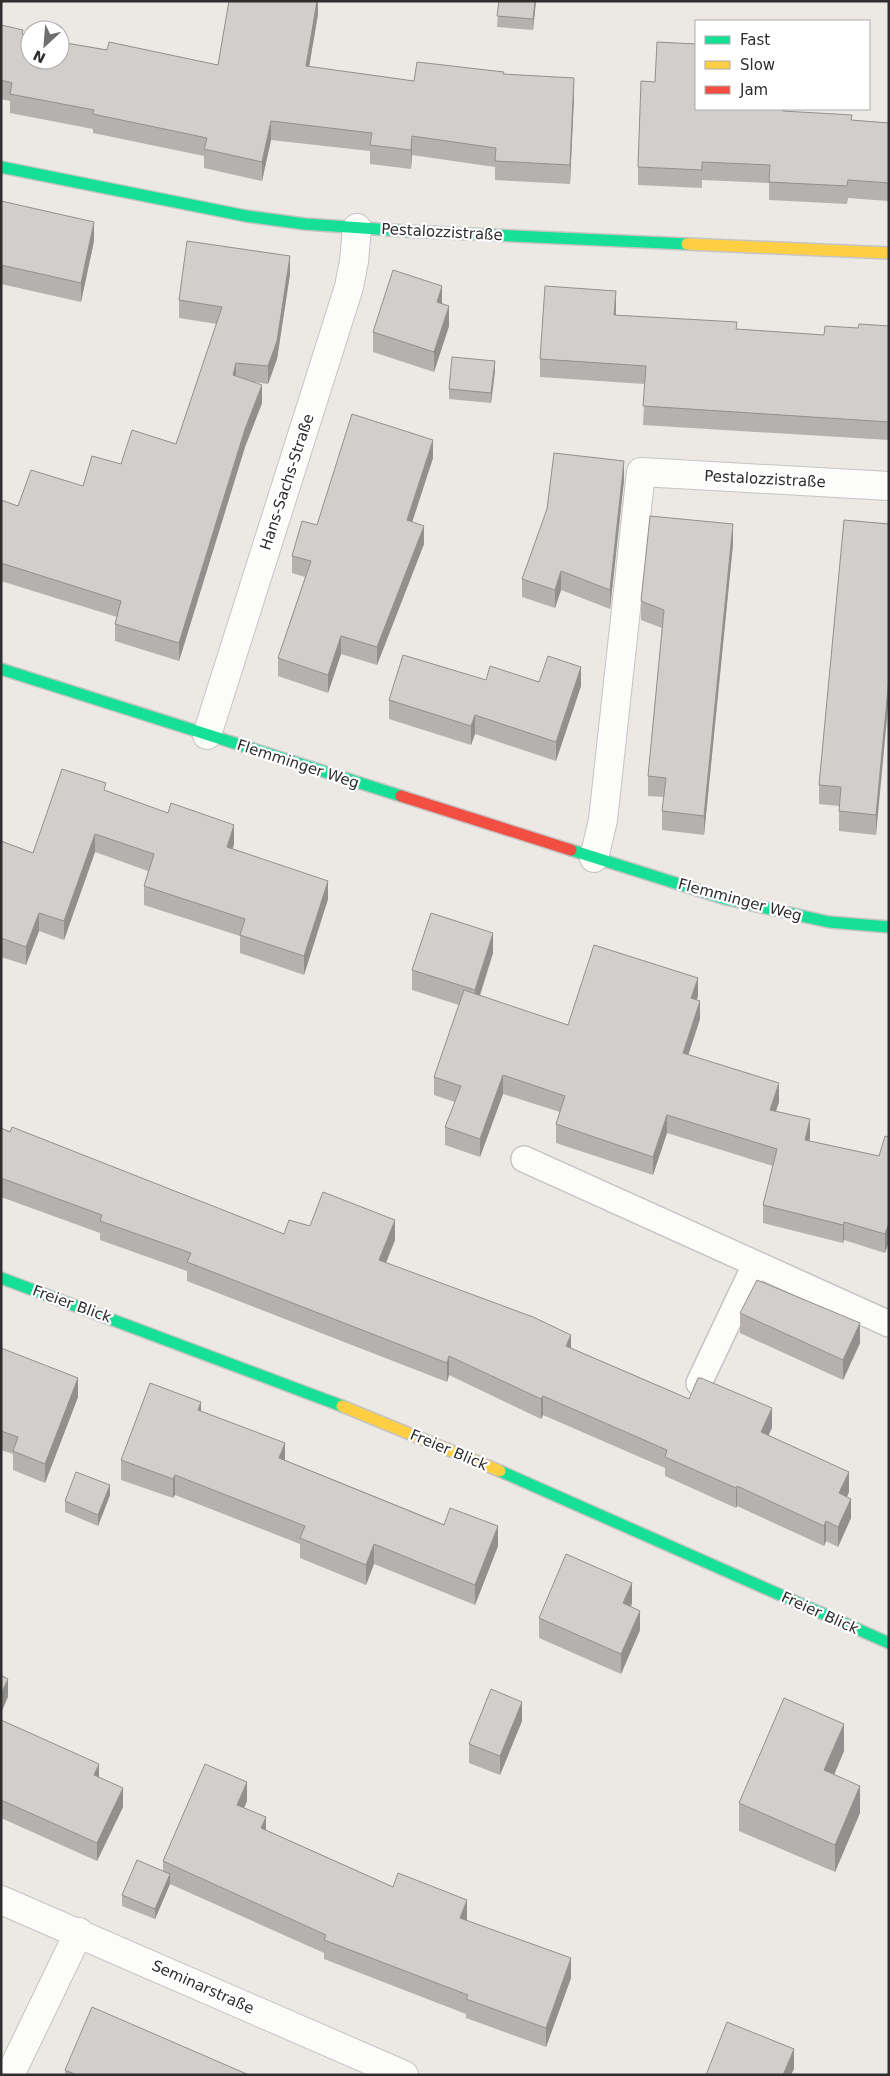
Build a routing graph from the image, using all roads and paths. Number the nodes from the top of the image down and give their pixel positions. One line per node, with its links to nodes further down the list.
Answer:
1 (1, 167): 2 (street, Pestalozzistraße)
2 (357, 228): 3 (street, Pestalozzistraße); 6 (street, Hans-Sachs-Straße)
3 (889, 254)
4 (889, 486): 7 (street, Pestalozzistraße)
5 (1, 670): 6 (street, Flemminger Weg)
6 (207, 735): 7 (street, Flemminger Weg)
7 (594, 858): 8 (street, Flemminger Weg)
8 (889, 927)
9 (524, 1159): 10 (lane)
10 (755, 1265): 12 (lane); 13 (lane)
11 (1, 1278): 14 (street, Freier Blick)
12 (889, 1324)
13 (699, 1383)
14 (889, 1643)
15 (1, 1900): 16 (street, Seminarstraße)
16 (79, 1932): 17 (street); 18 (street, Seminarstraße)
17 (10, 2075)
18 (404, 2075)

